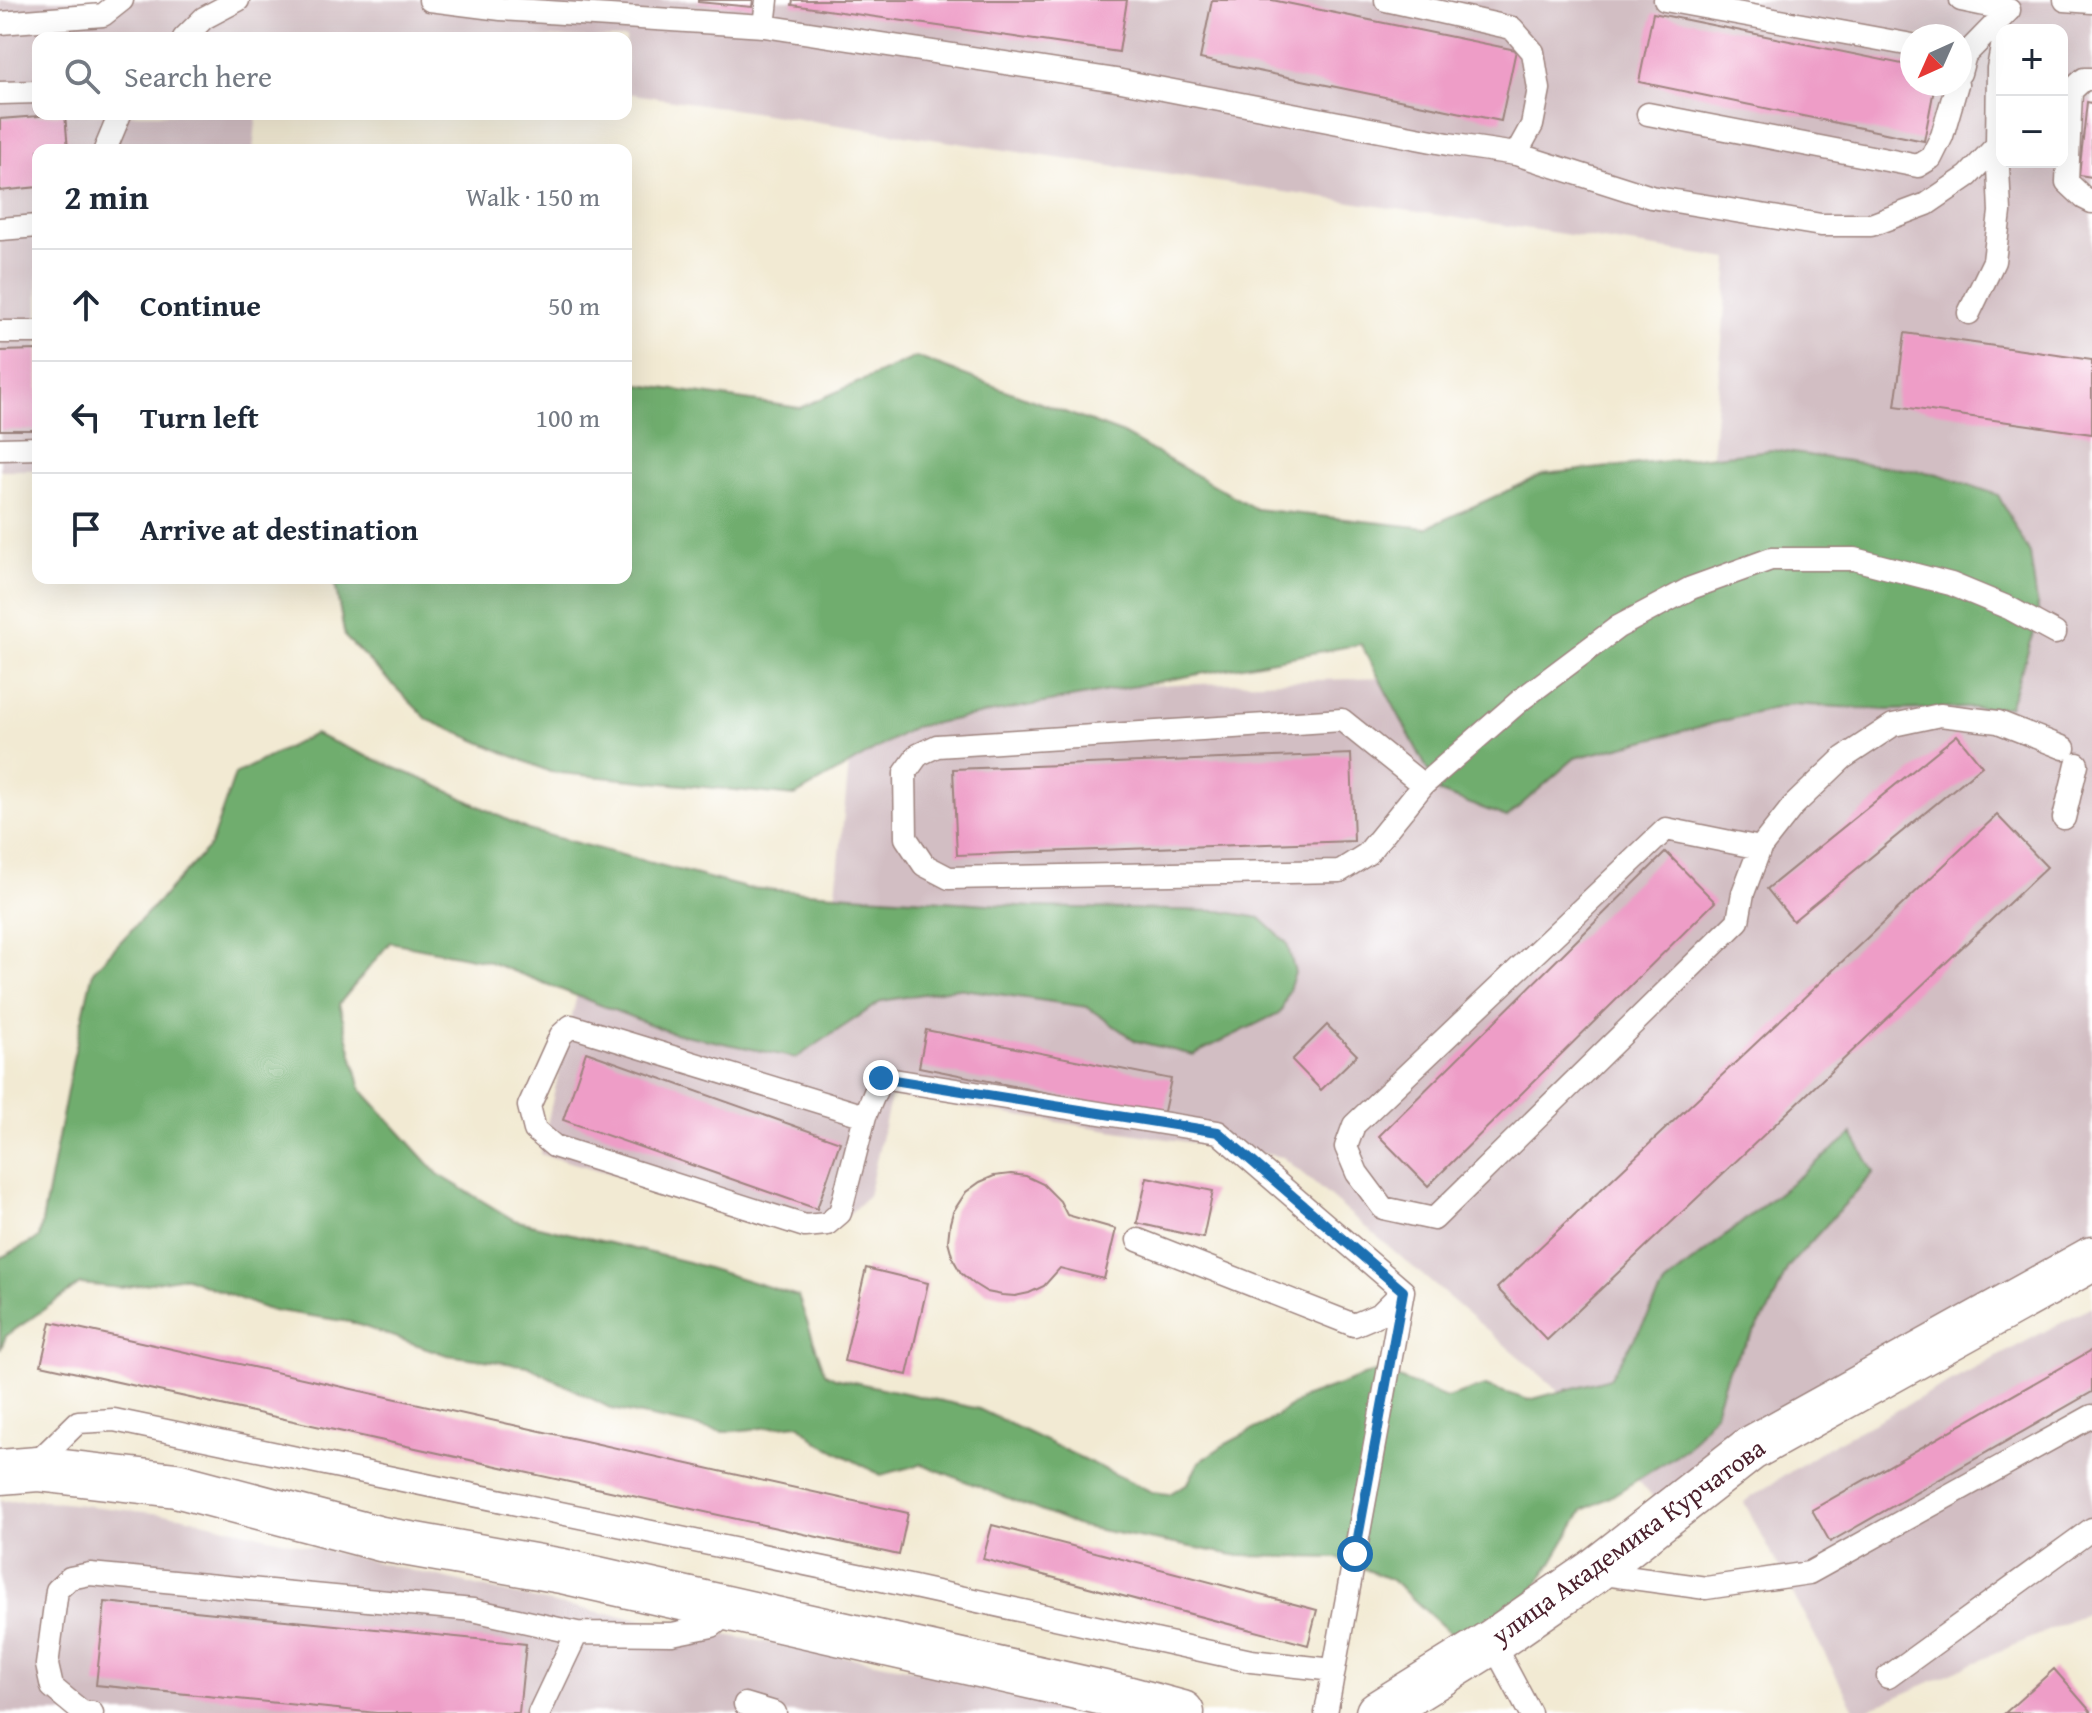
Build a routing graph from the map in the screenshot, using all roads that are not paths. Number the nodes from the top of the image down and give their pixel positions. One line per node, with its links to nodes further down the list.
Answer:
1 (122, 0): 11 (lane)
2 (238, 0): 13 (lane)
3 (430, 0): 12 (lane)
4 (767, 0): 12 (lane)
5 (1386, 0): 24 (lane)
6 (1665, 0): 14 (lane)
7 (1961, 0): 10 (lane)
8 (2065, 0): 9 (lane)
9 (2092, 2)
10 (2008, 13): 15 (lane)
11 (0, 23)
12 (764, 26): 24 (lane)
13 (190, 32)
14 (1900, 43)
15 (1972, 51)
16 (2092, 79): 26 (lane)
17 (32, 92): 18 (lane)
18 (0, 93)
19 (1954, 96): 20 (lane)
20 (1648, 114)
21 (118, 120): 22 (lane)
22 (108, 144)
23 (1996, 146): 24 (lane)
24 (1516, 154)
25 (1998, 168): 29 (lane)
26 (2092, 202)
27 (32, 226): 28 (lane)
28 (0, 229)
29 (1969, 313)
30 (0, 332): 31 (lane)
31 (32, 332)
32 (32, 448): 33 (lane)
33 (0, 449)
34 (2055, 633): 35 (lane)
35 (1423, 785): 35 (lane)
36 (2064, 818): 37 (lane)
37 (1760, 848): 37 (lane)
38 (865, 1116): 38 (lane); 41 (lane)
39 (1138, 1240): 41 (lane)
40 (2092, 1259): 45 (main road, улица Академика Курчатова)
41 (1403, 1291): 49 (lane)
42 (2092, 1416): 45 (lane)
43 (14, 1471): 46 (main road); 49 (lane)
44 (2092, 1529): 50 (lane)
45 (1593, 1572): 48 (main road, улица Академика Курчатова)
46 (732, 1610): 47 (lane); 55 (main road)
47 (577, 1633): 52 (lane); 53 (lane)
48 (1492, 1642): 57 (main road, улица Академика Курчатова); 58 (lane)
49 (1334, 1670): 56 (lane)
50 (1888, 1677)
51 (745, 1704): 54 (lane)
52 (92, 1713)
53 (539, 1713)
54 (775, 1713)
55 (1182, 1713)
56 (1326, 1713)
57 (1378, 1713)
58 (1530, 1713)

